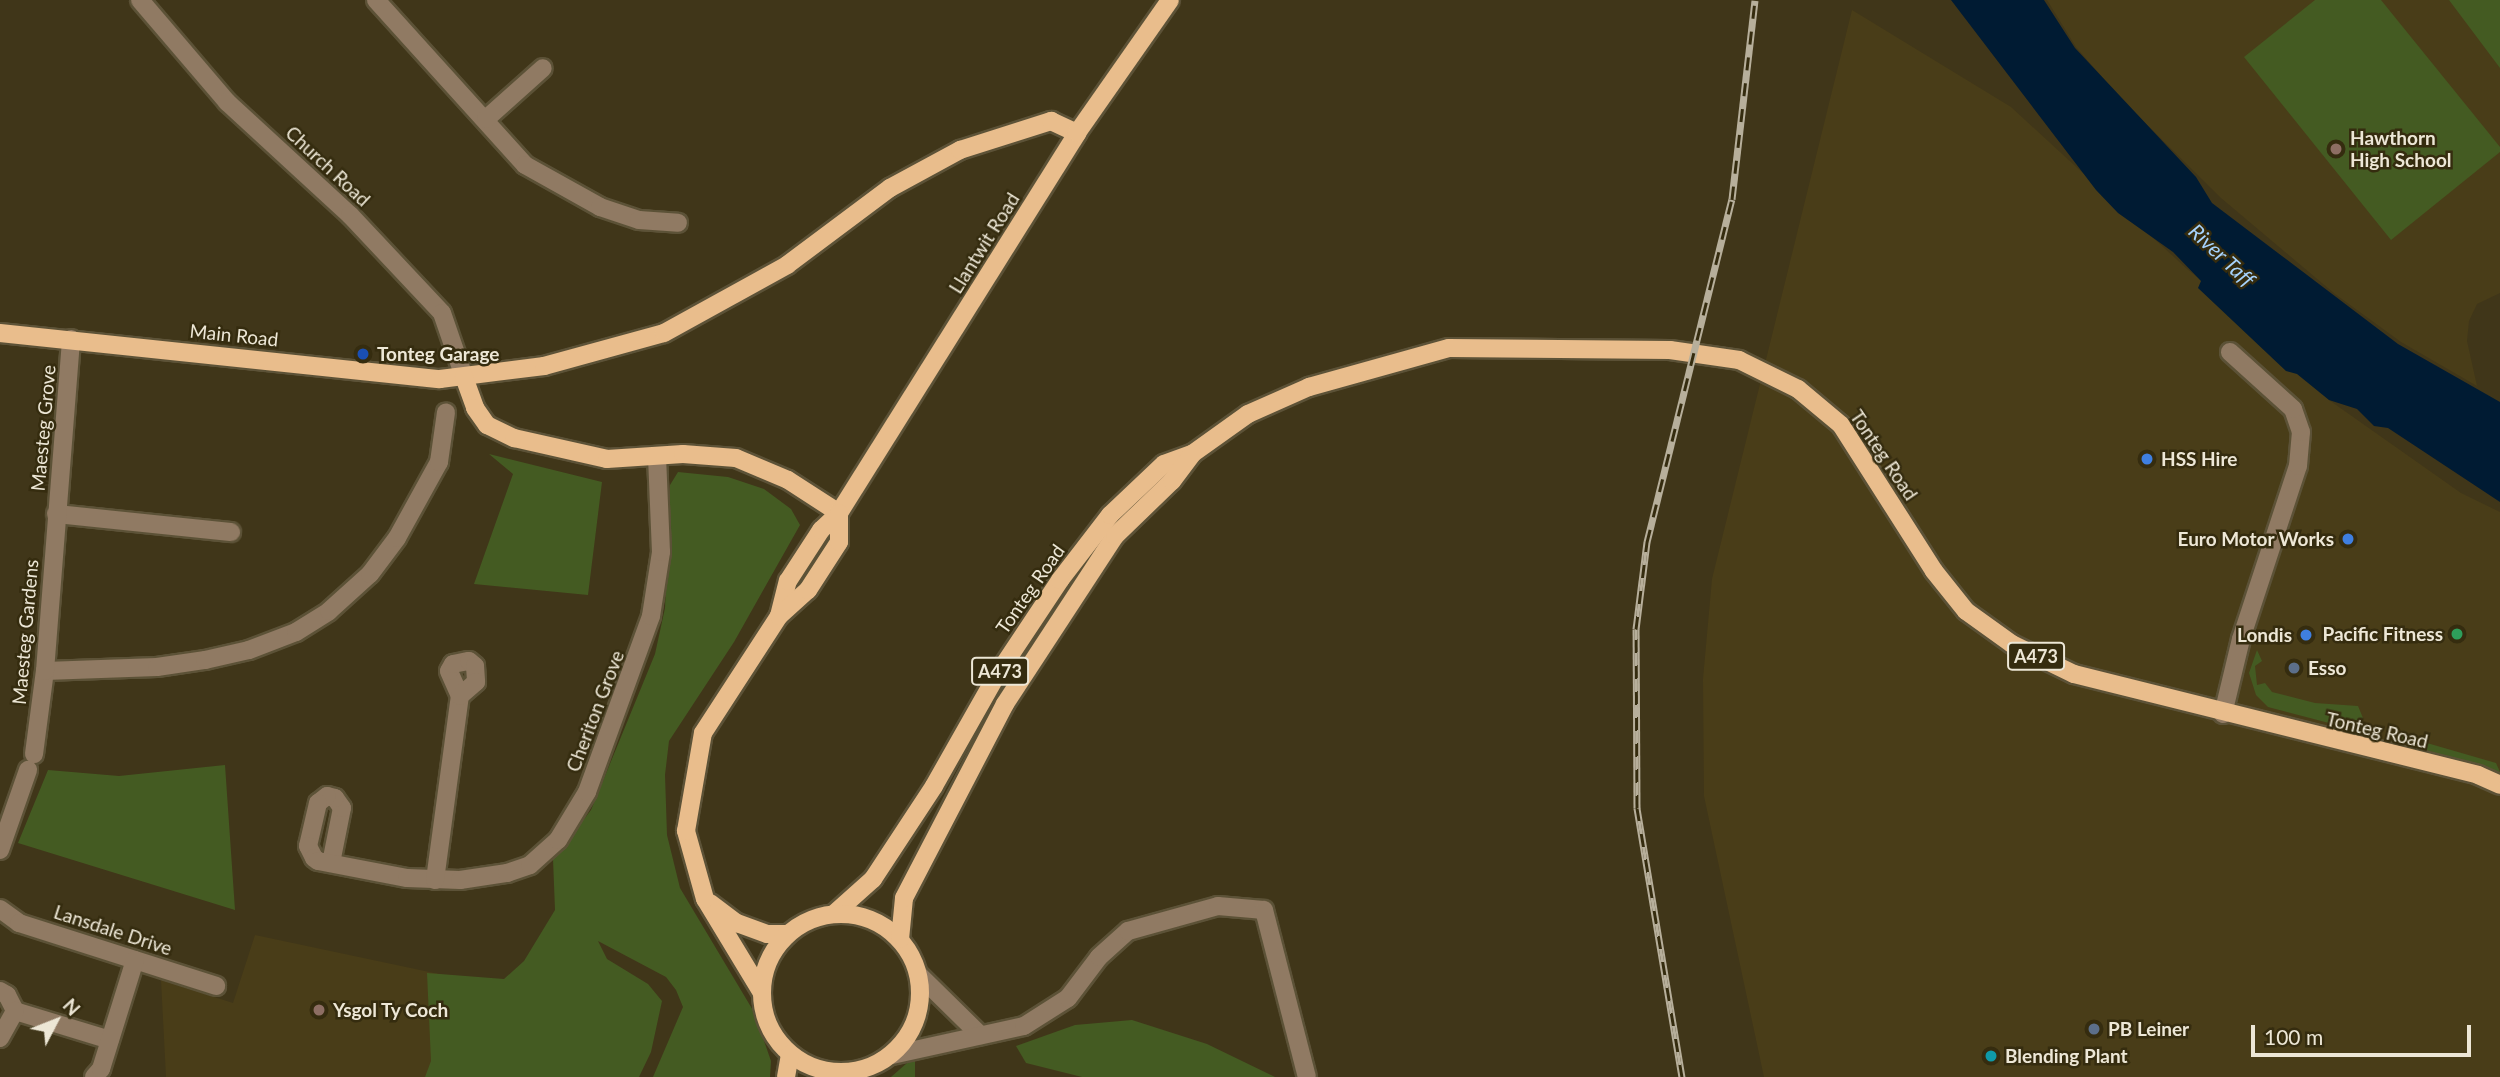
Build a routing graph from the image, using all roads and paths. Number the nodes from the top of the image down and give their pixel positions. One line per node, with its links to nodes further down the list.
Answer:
1 (139, 0): 11 (street, Church Road)
2 (376, 0): 5 (street)
3 (1170, 0): 6 (main road, Llantwit Road)
4 (543, 68): 5 (street)
5 (486, 118): 7 (street)
6 (1077, 133): 11 (main road, Main Road); 15 (main road, Llantwit Road)
7 (678, 223)
8 (0, 333): 9 (main road, Main Road)
9 (71, 339): 11 (main road, Main Road); 16 (street, Maesteg Grove)
10 (2230, 352): 20 (street)
11 (464, 377): 14 (main road)
12 (446, 412): 18 (street)
13 (1192, 454): 20 (main road, Tonteg Road / A473); 28 (main road, Tonteg Road / A473); 30 (main road, Tonteg Road / A473)
14 (657, 456): 15 (main road); 25 (street, Cheriton Grove)
15 (839, 513): 26 (main road)
16 (56, 514): 17 (street, Maesteg Grove); 18 (street, Maesteg Gardens)
17 (231, 533)
18 (45, 671): 22 (street, Maesteg Gardens)
19 (460, 695): 25 (street)
20 (2223, 714): 21 (main road, Tonteg Road / A473)
21 (2500, 785)
22 (3, 827): 23 (street)
23 (0, 850)
24 (331, 863): 25 (street, Cheriton Grove)
25 (435, 880)
26 (705, 899): 29 (main road); 35 (main road)
27 (0, 909): 31 (street, Lansdale Drive)
28 (835, 913): 29 (main road); 30 (main road)
29 (787, 934): 35 (main road)
30 (900, 939): 32 (main road)
31 (135, 960): 33 (street, Lansdale Drive); 39 (street)
32 (919, 975): 37 (street); 41 (main road)
33 (216, 986)
34 (0, 991): 36 (street)
35 (762, 993): 40 (main road)
36 (15, 1011): 38 (street); 39 (street)
37 (980, 1035): 41 (street); 45 (street)
38 (0, 1038)
39 (110, 1040): 43 (street)
40 (790, 1054): 42 (main road); 44 (main road)
41 (892, 1055): 42 (main road)
42 (867, 1072)
43 (94, 1077)
44 (786, 1077)
45 (1307, 1077)

